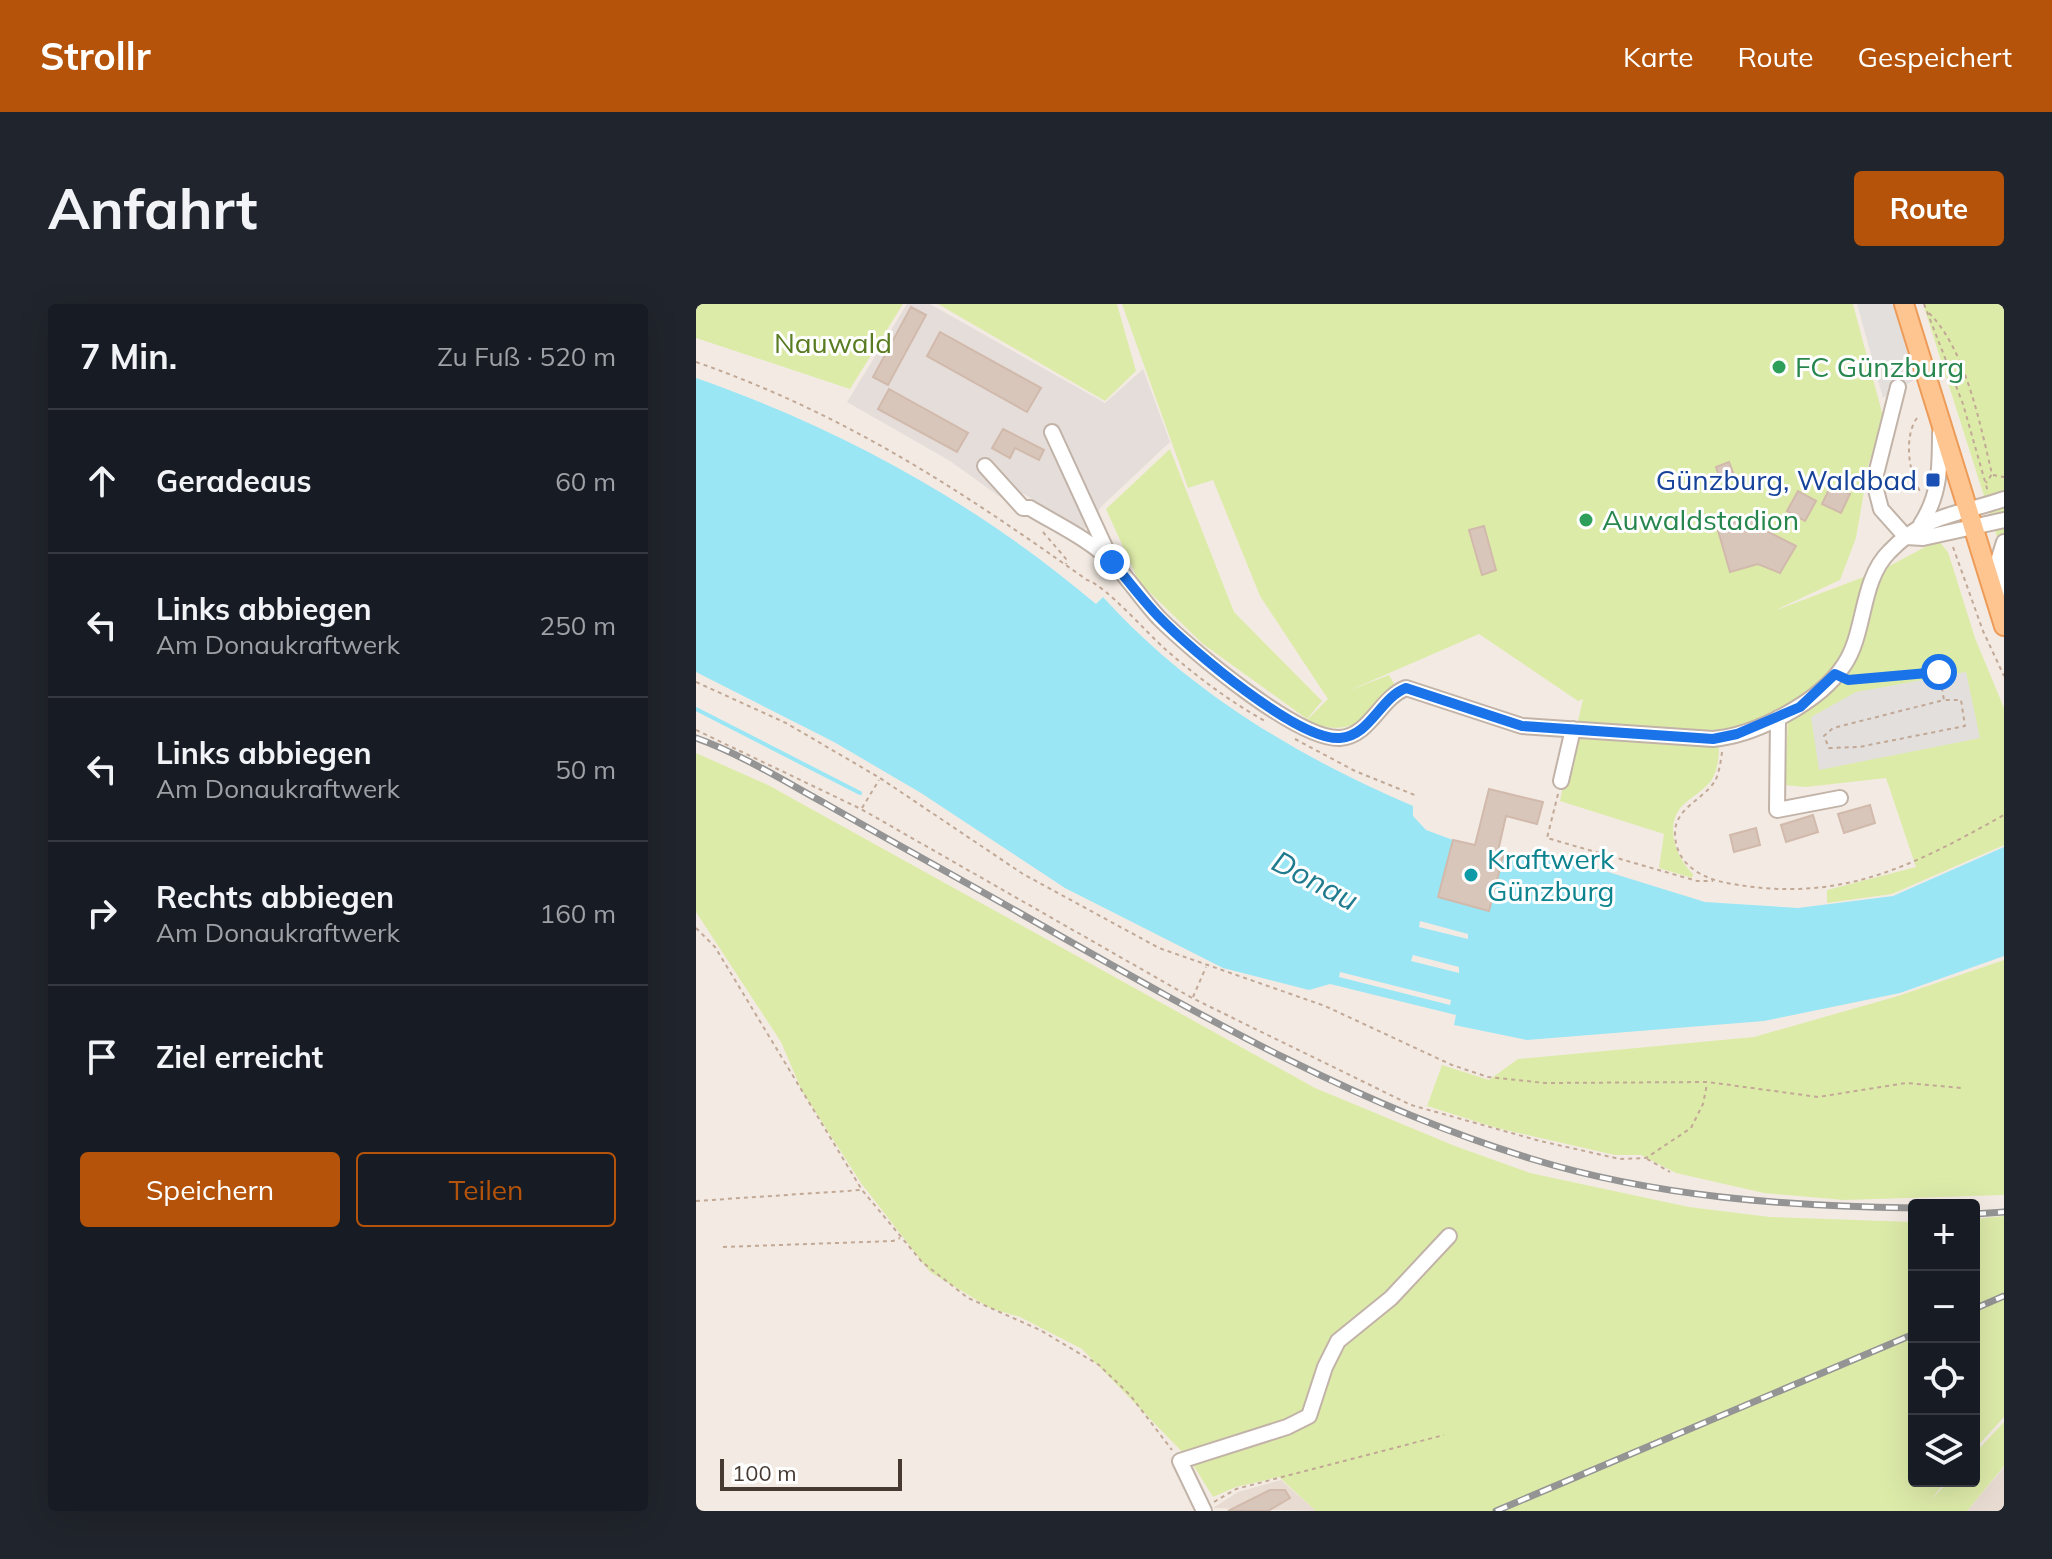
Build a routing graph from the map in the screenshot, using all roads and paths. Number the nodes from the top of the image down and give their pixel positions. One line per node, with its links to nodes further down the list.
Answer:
1 (1904, 304): 7 (main road)
2 (1924, 304): 3 (path)
3 (1927, 311): 6 (path); 11 (path)
4 (696, 362): 18 (path)
5 (1898, 387): 20 (street)
6 (1963, 404): 7 (path); 11 (path)
7 (1945, 414): 14 (street); 15 (main road)
8 (1917, 418): 14 (path)
9 (1052, 432): 22 (street)
10 (985, 466): 22 (street)
11 (1992, 474): 12 (path)
12 (2004, 477)
13 (2004, 499): 15 (street)
14 (1933, 506): 17 (street)
15 (1970, 518): 16 (street); 17 (street); 19 (street); 23 (main road)
16 (2004, 520)
17 (1921, 524): 20 (street)
18 (1041, 529)
19 (1948, 533): 20 (street); 25 (path)
20 (1906, 537): 24 (street)
21 (2004, 542): 23 (street)
22 (1112, 562): 29 (street)
23 (2003, 623)
24 (1835, 674): 27 (path); 28 (street)
25 (2004, 676)
26 (696, 682): 33 (path)
27 (1944, 700): 27 (path)
28 (1778, 718): 31 (street); 36 (street)
29 (1573, 729): 31 (street); 34 (street)
30 (696, 730): 37 (path)
31 (1722, 738): 39 (path)
32 (1323, 754): 35 (path)
33 (880, 778): 37 (path); 41 (path)
34 (1561, 781): 39 (path)
35 (1417, 796)
36 (1840, 798)
37 (861, 809): 42 (path)
38 (2004, 815): 39 (path)
39 (1718, 881)
40 (696, 928): 47 (path)
41 (1207, 966): 42 (path); 43 (path)
42 (1192, 998): 45 (path)
43 (1708, 1082): 44 (path); 45 (path)
44 (1962, 1088)
45 (1646, 1158): 46 (path)
46 (1670, 1172)
47 (862, 1190): 48 (path); 50 (path)
48 (696, 1201)
49 (1449, 1236): 53 (street)
50 (901, 1237): 51 (path); 53 (path)
51 (723, 1247)
52 (1444, 1435): 54 (path)
53 (1180, 1461): 54 (street)
54 (1204, 1511)

